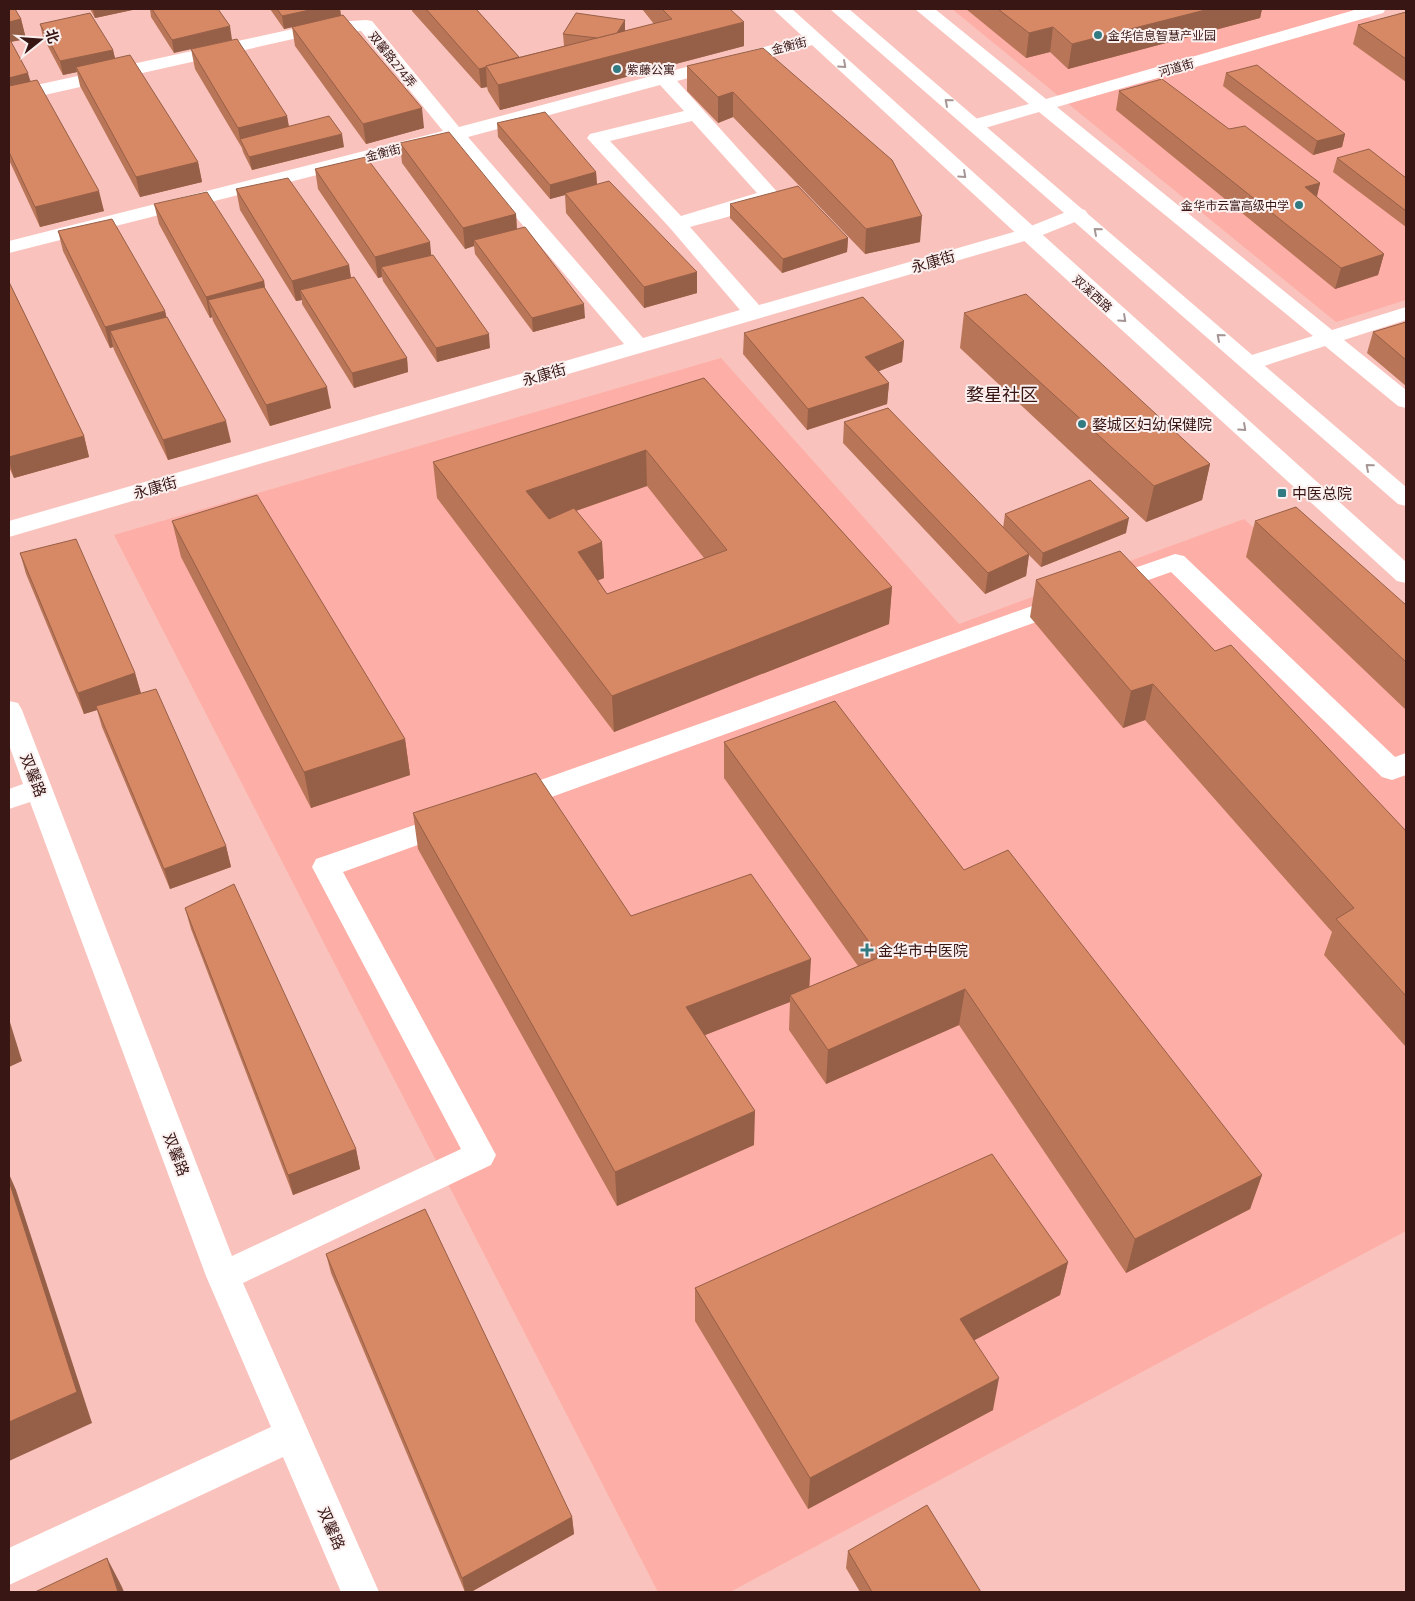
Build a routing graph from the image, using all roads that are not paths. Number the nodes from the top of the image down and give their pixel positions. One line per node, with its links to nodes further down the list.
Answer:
1 (782, 9): 5 (street, 双溪西路)
2 (839, 9): 10 (street, one-way to 2)
3 (924, 9): 8 (street)
4 (1377, 9): 8 (street, 河道街)
5 (814, 39): 6 (street, 金衡街); 14 (street, 双溪西路, one-way to 14)
6 (663, 77): 9 (street); 11 (street, 金衡街)
7 (9, 97): 11 (street, 双馨路274弄)
8 (1042, 106): 10 (street, 河道街); 18 (street)
9 (696, 114): 13 (street); 13 (street)
10 (975, 125): 12 (street)
11 (455, 134): 15 (street, 金衡街); 19 (street, 双馨路274弄)
12 (1078, 214): 14 (street, 永康街); 20 (street, one-way to 12)
13 (677, 224): 16 (street)
14 (1028, 234): 16 (street, 永康街); 24 (street, 双溪西路, one-way to 24)
15 (9, 247)
16 (754, 313): 19 (street, 永康街)
17 (1406, 313): 18 (street)
18 (1328, 338): 20 (street); 21 (street)
19 (638, 346): 23 (street, 永康街)
20 (1250, 363): 22 (street, one-way to 20)
21 (1406, 401)
22 (1406, 498)
23 (9, 529)
24 (1406, 575)
25 (9, 710): 27 (street, 双馨路)
26 (1406, 763): 29 (street)
27 (39, 789): 28 (street); 29 (street, 双馨路)
28 (9, 799)
29 (223, 1276): 30 (street, 双馨路)
30 (292, 1435): 31 (street); 32 (street, 双馨路)
31 (9, 1567)
32 (360, 1592)

